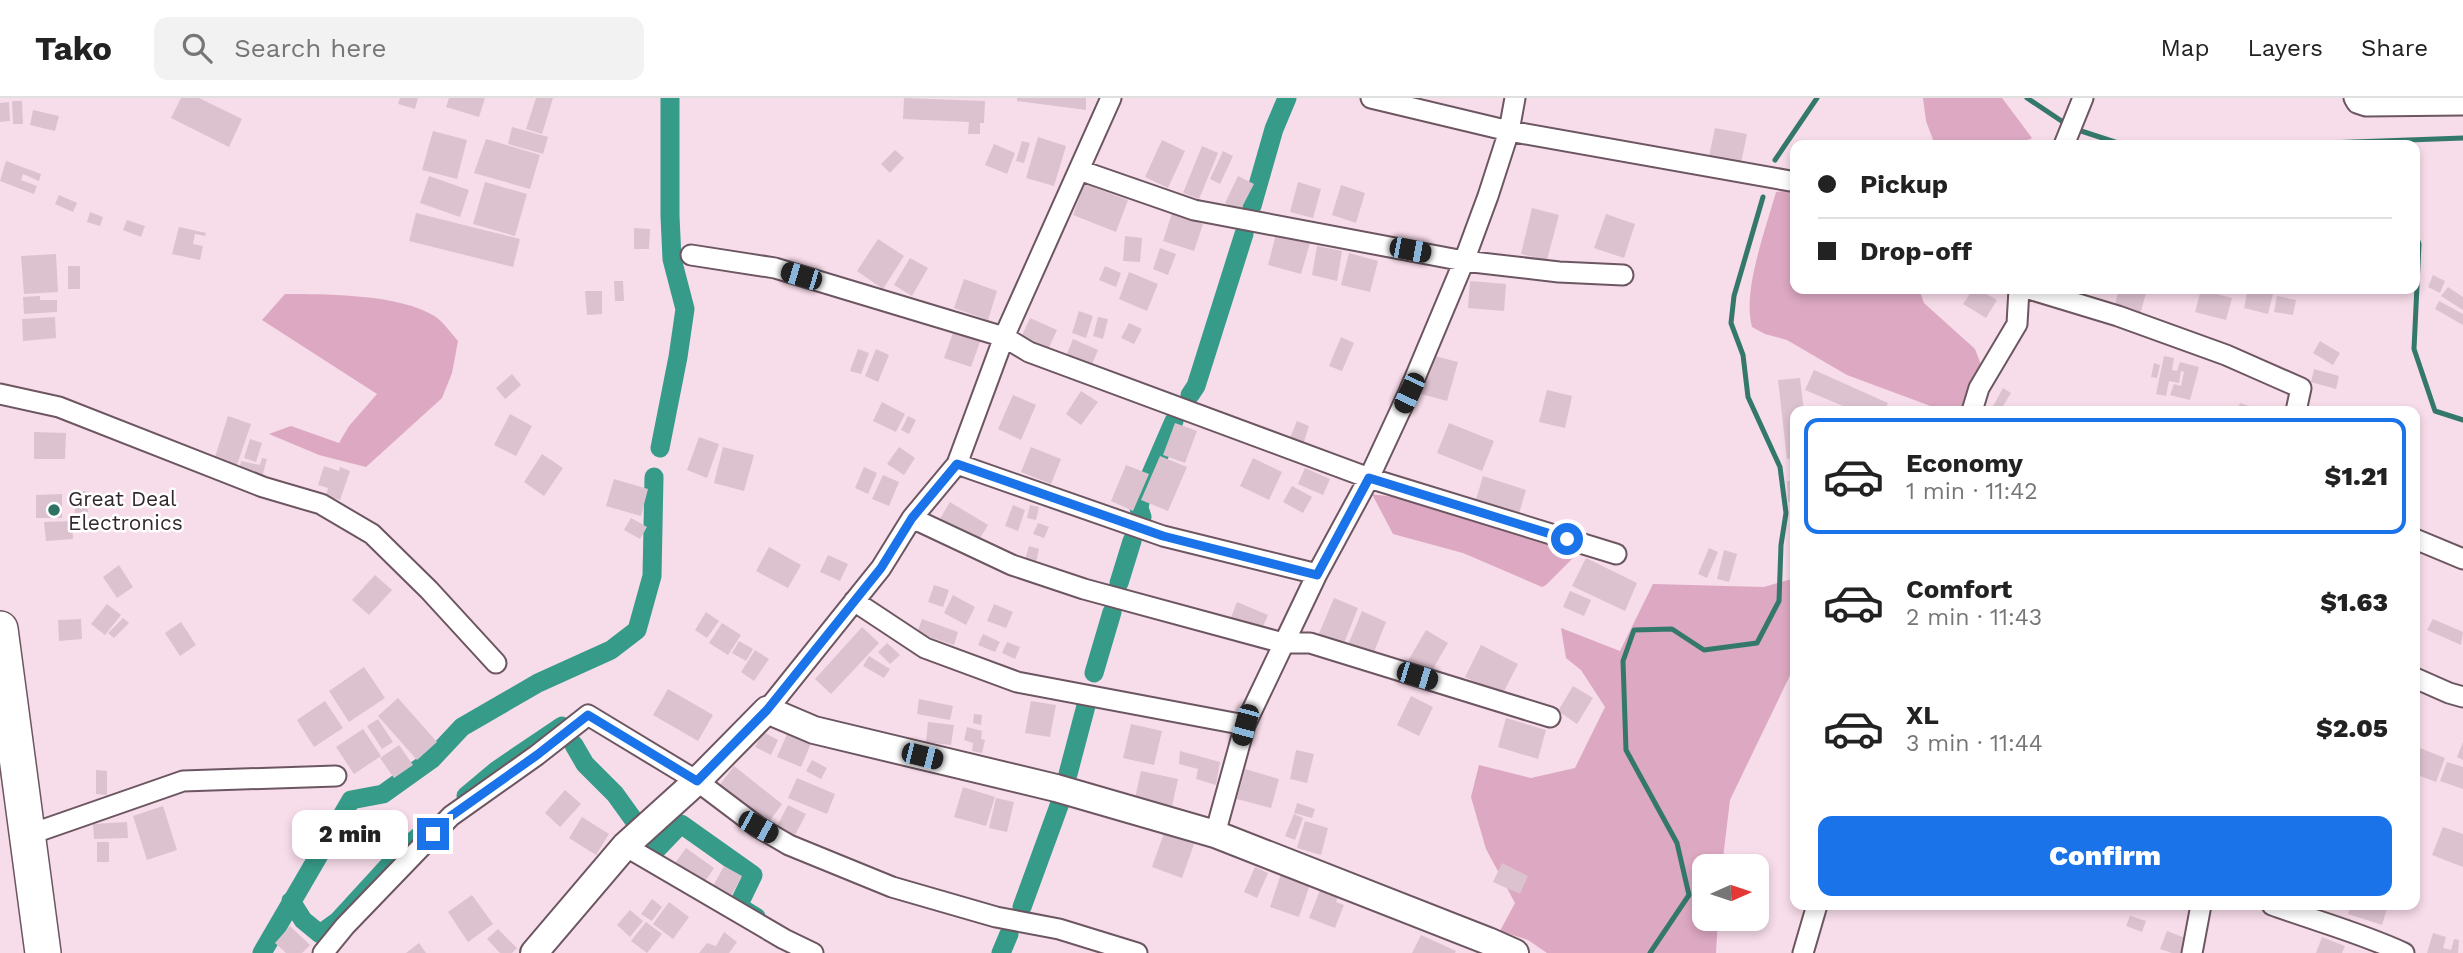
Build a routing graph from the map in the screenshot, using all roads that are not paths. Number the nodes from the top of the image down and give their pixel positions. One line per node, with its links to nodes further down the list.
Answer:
1 (1111, 98): 9 (street)
2 (1371, 98): 7 (street)
3 (1515, 98): 7 (street)
4 (2083, 98): 8 (street)
5 (2354, 98): 6 (street)
6 (2463, 105)
7 (1509, 131): 10 (street); 12 (street)
8 (2066, 140)
9 (1079, 170): 12 (street); 16 (street)
10 (1790, 181)
11 (691, 256): 16 (street)
12 (1464, 261): 13 (street); 21 (street)
13 (1623, 275)
14 (2019, 294): 18 (street)
15 (2045, 294): 19 (street)
16 (1004, 337): 20 (street); 21 (street)
17 (0, 394): 30 (street)
18 (1974, 406)
19 (2297, 406)
20 (957, 464): 22 (street); 26 (street)
21 (1369, 478): 24 (street); 26 (street)
22 (912, 518): 27 (street); 29 (street)
23 (2420, 541): 25 (street)
24 (1616, 554)
25 (2463, 559)
26 (1317, 575): 29 (street)
27 (854, 601): 33 (street); 35 (street)
28 (0, 629): 37 (highway)
29 (1283, 643): 34 (street); 35 (street)
30 (496, 663)
31 (2420, 680): 32 (street)
32 (2463, 697)
33 (767, 710): 38 (street); 39 (street)
34 (1550, 717)
35 (1245, 725): 39 (street)
36 (336, 776): 40 (street)
37 (10, 779): 40 (highway)
38 (697, 781): 41 (street); 47 (street); 50 (street)
39 (1215, 834): 45 (street)
40 (28, 835): 46 (highway)
41 (625, 846): 48 (street); 49 (street)
42 (1815, 910): 52 (street)
43 (2201, 910): 53 (street)
44 (2286, 910): 54 (street)
45 (1487, 947): 51 (street)
46 (44, 953)
47 (323, 953)
48 (534, 953)
49 (813, 953)
50 (1137, 953)
51 (1515, 953)
52 (1803, 953)
53 (2192, 953)
54 (2404, 953)

